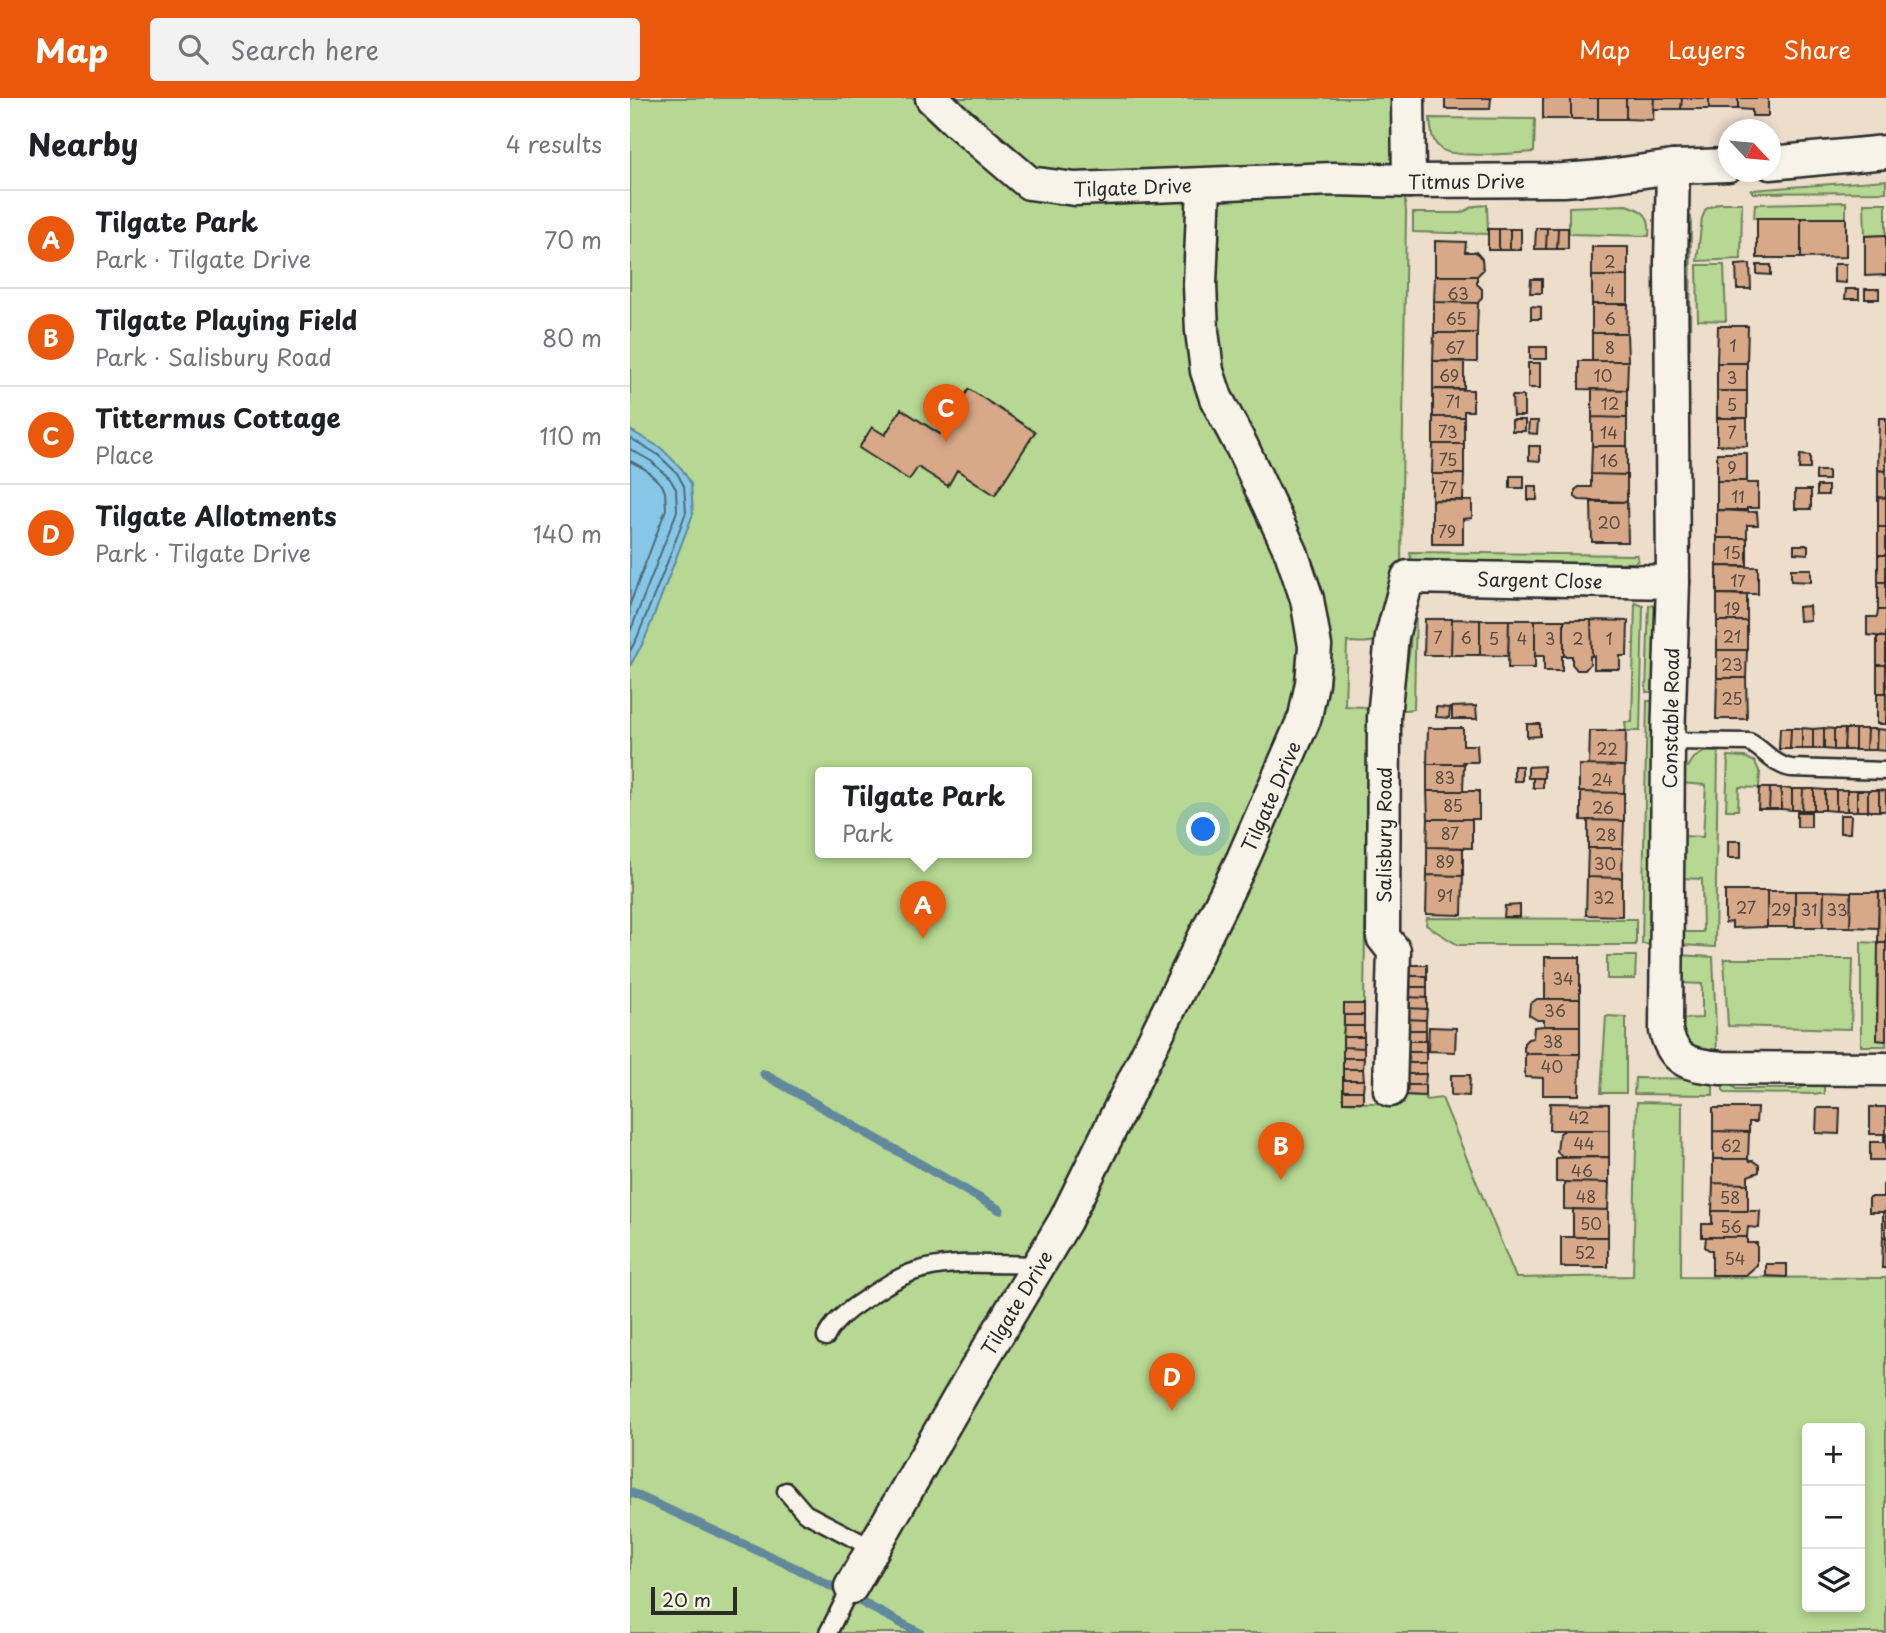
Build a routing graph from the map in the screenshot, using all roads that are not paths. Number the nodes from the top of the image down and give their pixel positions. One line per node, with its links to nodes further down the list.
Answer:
1 (932, 98): 8 (street, Tilgate Drive)
2 (1408, 98): 7 (street)
3 (1886, 152): 4 (street)
4 (1781, 162)
5 (1718, 165): 6 (street, Titmus Drive)
6 (1673, 167): 7 (street, Titmus Drive); 10 (street, Constable Road)
7 (1409, 181): 8 (street, Titmus Drive)
8 (1204, 185): 15 (street, Tilgate Drive)
9 (1408, 578): 10 (street, Sargent Close); 14 (street, Salisbury Road)
10 (1673, 582): 11 (street, Constable Road)
11 (1668, 741): 12 (lane); 13 (street, Constable Road)
12 (1886, 771)
13 (1886, 1069)
14 (1391, 1090)
15 (1038, 1265): 16 (lane); 18 (street, Tilgate Drive)
16 (826, 1337)
17 (786, 1492): 18 (lane)
18 (872, 1548): 19 (street, Tilgate Drive)
19 (846, 1597): 20 (lane, Tilgate Drive)
20 (828, 1633)

